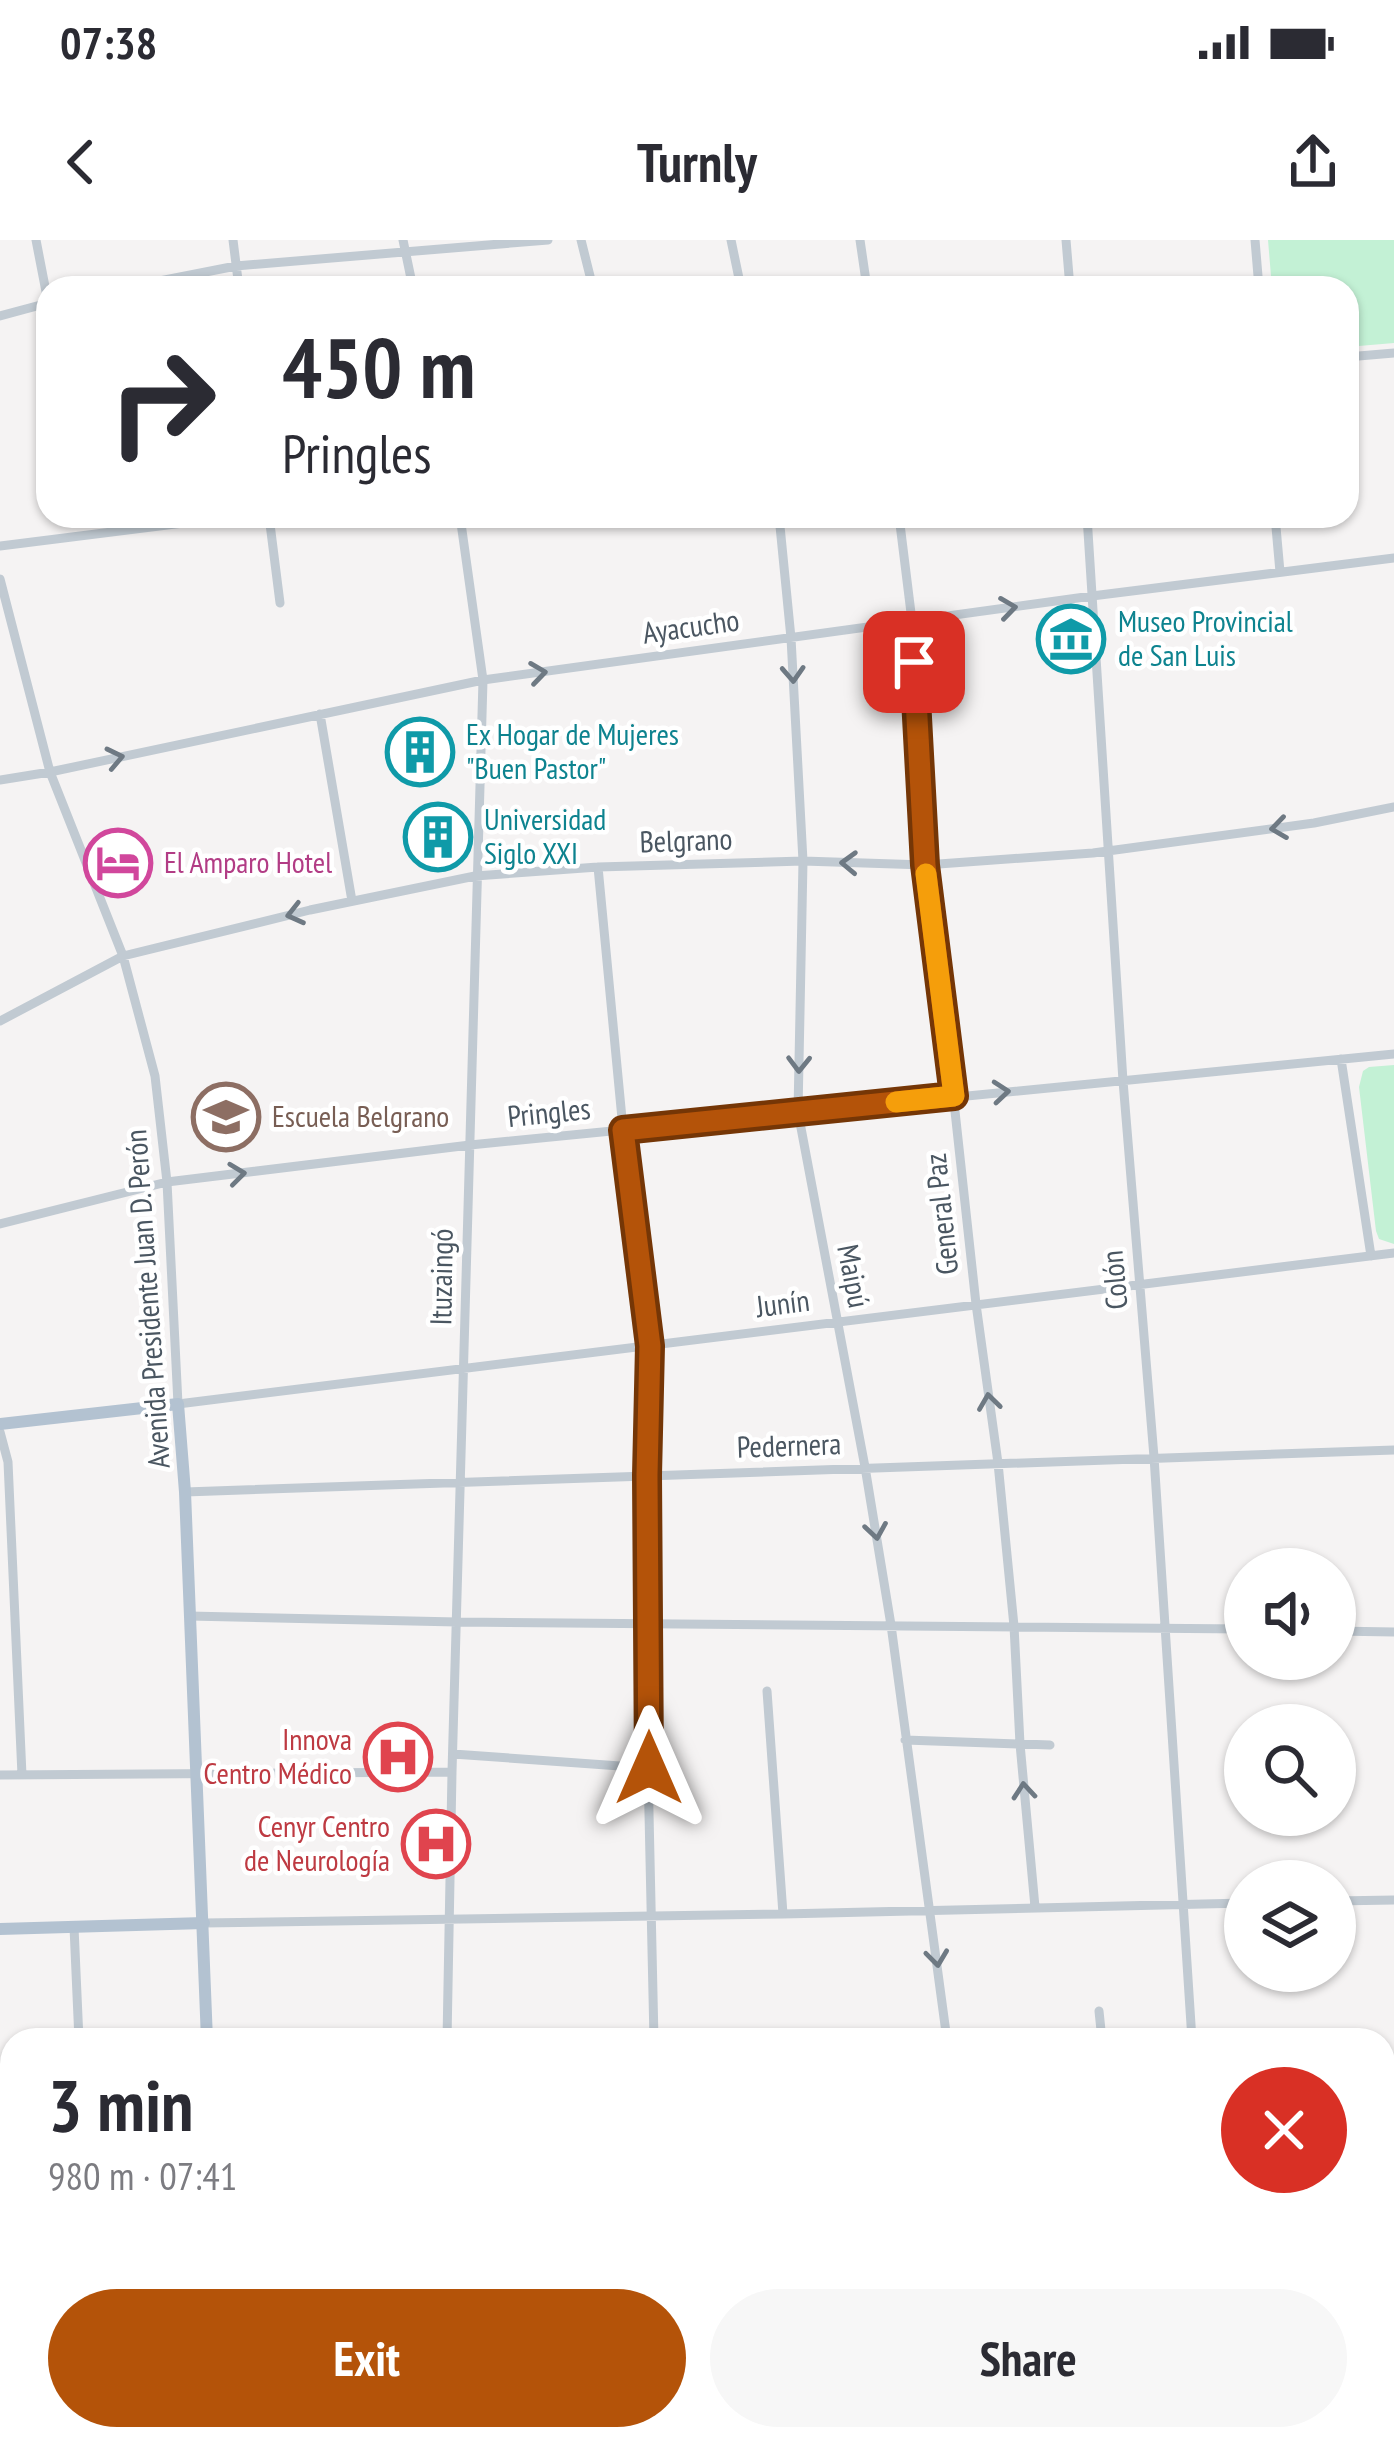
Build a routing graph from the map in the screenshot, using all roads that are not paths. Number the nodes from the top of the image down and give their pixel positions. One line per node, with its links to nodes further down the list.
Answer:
1 (36, 240): 11 (street)
2 (233, 240): 10 (street)
3 (548, 240): 9 (street)
4 (581, 240): 15 (street)
5 (731, 240): 16 (street)
6 (860, 240): 17 (street)
7 (1066, 240): 18 (street)
8 (1255, 240): 19 (street)
9 (404, 245): 10 (street); 14 (street)
10 (236, 266): 12 (street); 13 (street)
11 (43, 276)
12 (185, 276)
13 (237, 276)
14 (410, 276)
15 (590, 276)
16 (738, 276)
17 (865, 276)
18 (1069, 276)
19 (1258, 276)
20 (36, 306): 21 (street)
21 (0, 316)
22 (1394, 353): 23 (street)
23 (1359, 356)
24 (143, 528): 31 (street)
25 (270, 528): 36 (street)
26 (462, 528): 39 (street, Ituzaingó)
27 (780, 528): 38 (street, Maipú)
28 (900, 528): 37 (street, General Paz)
29 (1088, 528): 35 (street, Colón)
30 (1276, 528): 33 (street)
31 (0, 546)
32 (1394, 558): 33 (street, Ayacucho)
33 (1280, 572): 35 (street, Ayacucho)
34 (0, 579): 41 (street, Avenida Presidente Juan D. Perón)
35 (1092, 596): 37 (street, Ayacucho, one-way to 35); 44 (street, Colón)
36 (280, 603)
37 (912, 621): 38 (street, Ayacucho); 46 (street, General Paz)
38 (791, 638): 39 (street, Ayacucho, one-way to 38); 45 (street, Maipú, one-way to 45)
39 (483, 680): 40 (street, Ayacucho); 48 (street, Ituzaingó)
40 (320, 714): 41 (street, Ayacucho, one-way to 40); 49 (street)
41 (50, 772): 42 (street, Ayacucho); 50 (street, Avenida Presidente Juan D. Perón)
42 (0, 780)
43 (1394, 807): 44 (street, Belgrano, one-way to 44)
44 (1108, 852): 46 (street, Belgrano); 54 (street, Colón)
45 (803, 862): 46 (street, Belgrano, one-way to 45); 47 (street, Belgrano); 56 (street, Maipú, one-way to 56)
46 (925, 865): 55 (street, General Paz)
47 (598, 867): 48 (street, Belgrano); 57 (street)
48 (475, 876): 49 (street, Belgrano); 58 (street, Ituzaingó)
49 (352, 901): 50 (street, Belgrano, one-way to 50)
50 (123, 956): 51 (street, Belgrano); 59 (street, Avenida Presidente Juan D. Perón)
51 (0, 1021)
52 (1394, 1054): 53 (street, Pringles)
53 (1341, 1059): 54 (street, Pringles); 62 (street)
54 (1124, 1081): 55 (street, Pringles, one-way to 54); 63 (street, Colón)
55 (954, 1096): 56 (street, Pringles); 64 (street, General Paz)
56 (797, 1112): 57 (street, Pringles); 65 (street, Maipú)
57 (623, 1130): 58 (street, Pringles); 66 (street)
58 (470, 1145): 59 (street, Pringles, one-way to 58); 67 (street, Ituzaingó)
59 (166, 1182): 60 (street, Pringles); 68 (street, Avenida Presidente Juan D. Perón)
60 (0, 1224)
61 (1394, 1253): 62 (street, Junín)
62 (1371, 1256): 63 (street, Junín)
63 (1139, 1285): 64 (street, Junín); 71 (street, Colón)
64 (976, 1304): 65 (street, Junín); 72 (street, General Paz, one-way to 64)
65 (837, 1322): 66 (street, Junín); 73 (street, Maipú)
66 (650, 1346): 67 (street, Junín); 74 (street)
67 (464, 1368): 68 (street, Junín); 75 (street, Ituzaingó)
68 (178, 1404): 69 (main road); 76 (main road, Avenida Presidente Juan D. Perón)
69 (0, 1428): 78 (street)
70 (1394, 1451): 71 (street, Pedernera)
71 (1154, 1456): 72 (street, Pedernera); 84 (street, Colón)
72 (998, 1463): 73 (street, Pedernera); 83 (street, General Paz)
73 (866, 1468): 74 (street, Pedernera); 82 (street, Maipú, one-way to 82)
74 (647, 1475): 75 (street, Pedernera); 81 (street)
75 (462, 1481): 76 (street, Pedernera); 80 (street, Ituzaingó)
76 (185, 1492): 79 (main road, Avenida Presidente Juan D. Perón)
77 (0, 1610): 78 (street)
78 (16, 1611): 97 (street)
79 (189, 1616): 80 (street); 95 (main road, Avenida Presidente Juan D. Perón)
80 (457, 1622): 81 (street); 92 (street, Ituzaingó)
81 (648, 1622): 82 (street); 93 (street)
82 (891, 1624): 83 (street); 89 (street, Maipú)
83 (1013, 1627): 84 (street); 90 (street, General Paz)
84 (1163, 1627): 85 (street); 101 (street, Colón)
85 (1224, 1628)
86 (1356, 1631): 87 (street)
87 (1394, 1632)
88 (767, 1691): 104 (street)
89 (905, 1740): 90 (street); 103 (street, Maipú)
90 (1020, 1744): 91 (street); 102 (street, General Paz, one-way to 90)
91 (1049, 1745)
92 (453, 1754): 93 (street); 94 (street, Ituzaingó)
93 (649, 1768): 105 (street)
94 (452, 1772): 95 (street); 106 (street, Ituzaingó)
95 (197, 1774): 97 (street); 107 (main road, Avenida Presidente Juan D. Perón)
96 (0, 1775): 97 (street)
97 (22, 1775)
98 (1394, 1900): 99 (street)
99 (1356, 1901)
100 (1224, 1904): 101 (street)
101 (1182, 1905): 102 (street); 117 (street, Colón)
102 (1035, 1907): 103 (street)
103 (931, 1911): 104 (street); 115 (street, Maipú, one-way to 115)
104 (783, 1915): 105 (street)
105 (652, 1916): 106 (street); 114 (street)
106 (451, 1920): 107 (street); 113 (street, Ituzaingó)
107 (204, 1923): 108 (main road); 112 (main road, Avenida Presidente Juan D. Perón)
108 (74, 1927): 109 (main road); 111 (street)
109 (0, 1929)
110 (1099, 2011): 116 (street)
111 (78, 2028)
112 (207, 2028)
113 (447, 2028)
114 (654, 2028)
115 (946, 2028)
116 (1101, 2028)
117 (1191, 2028)

